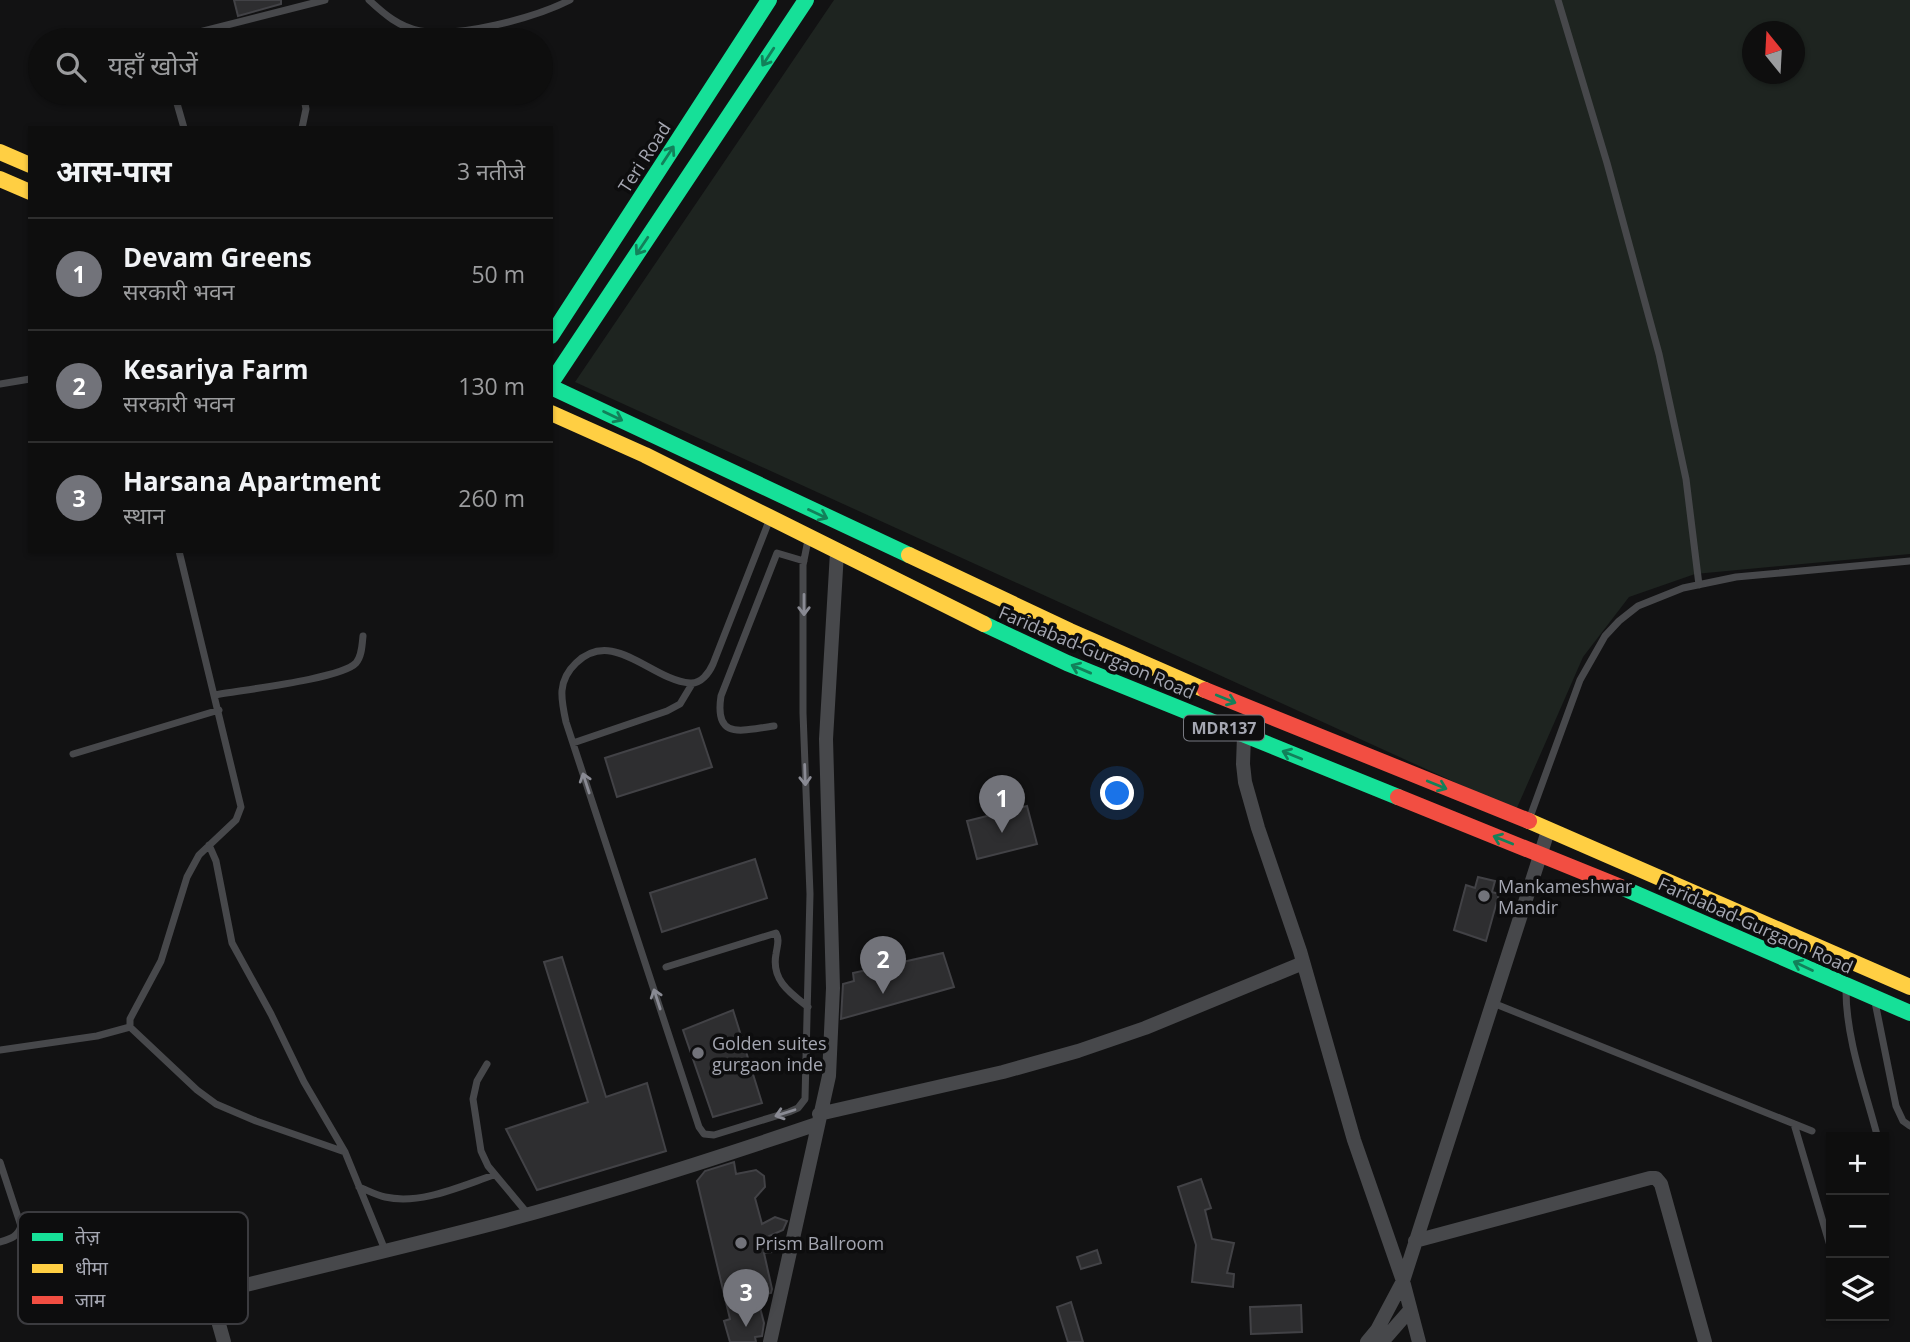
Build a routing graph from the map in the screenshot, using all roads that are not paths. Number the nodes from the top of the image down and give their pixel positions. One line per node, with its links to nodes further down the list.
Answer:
1 (325, 0): 7 (lane)
2 (369, 0): 8 (lane)
3 (570, 0): 9 (lane)
4 (769, 0): 18 (main road, Teri Road, one-way to 4)
5 (806, 0): 20 (main road, one-way to 20)
6 (1558, 0): 30 (lane)
7 (215, 28)
8 (410, 28)
9 (473, 28)
10 (177, 105): 12 (lane)
11 (305, 105): 13 (lane)
12 (183, 126)
13 (302, 126)
14 (0, 152): 15 (main road)
15 (28, 164)
16 (0, 179): 17 (main road)
17 (28, 191)
18 (553, 333)
19 (28, 379): 21 (lane)
20 (553, 382)
21 (0, 383)
22 (553, 386): 39 (main road, Faridabad-Gurgaon Road / MDR137, one-way to 39)
23 (553, 414): 24 (main road, Faridabad-Gurgaon Road / MDR137)
24 (770, 517): 25 (main road, Faridabad-Gurgaon Road / MDR137); 32 (lane)
25 (808, 537): 26 (main road, Faridabad-Gurgaon Road / MDR137); 28 (lane)
26 (837, 552): 36 (main road, Faridabad-Gurgaon Road / MDR137, one-way to 26); 54 (street)
27 (180, 553): 33 (lane)
28 (804, 561): 35 (lane); 49 (lane, one-way to 49)
29 (1910, 561): 30 (lane)
30 (1699, 585): 39 (lane)
31 (363, 636): 33 (lane)
32 (692, 684): 37 (lane); 37 (lane)
33 (215, 695): 34 (lane)
34 (219, 710): 38 (lane); 41 (lane)
35 (774, 726)
36 (1244, 736): 42 (main road, Faridabad-Gurgaon Road / MDR137, one-way to 36); 43 (street)
37 (573, 743): 49 (lane, one-way to 37)
38 (73, 754)
39 (1529, 821): 40 (main road, Faridabad-Gurgaon Road / MDR137)
40 (1548, 831): 42 (street); 46 (main road, Faridabad-Gurgaon Road / MDR137)
41 (209, 845): 51 (lane); 59 (lane)
42 (1541, 855): 45 (main road, Faridabad-Gurgaon Road / MDR137, one-way to 42); 48 (street)
43 (1303, 963): 54 (street); 70 (street)
44 (666, 967): 49 (lane)
45 (1846, 986): 47 (main road, Faridabad-Gurgaon Road / MDR137); 58 (lane)
46 (1910, 987)
47 (1874, 998): 50 (main road, Faridabad-Gurgaon Road / MDR137); 56 (lane)
48 (1492, 1003): 55 (lane); 67 (street)
49 (808, 1007)
50 (1910, 1013)
51 (130, 1027): 52 (lane); 59 (lane)
52 (0, 1049)
53 (487, 1063): 61 (lane)
54 (818, 1119): 63 (street); 75 (street)
55 (1794, 1124): 57 (lane); 65 (lane)
56 (1910, 1126)
57 (1812, 1131)
58 (1876, 1132)
59 (345, 1152): 62 (lane)
60 (0, 1162): 64 (lane)
61 (494, 1175): 62 (lane); 63 (lane)
62 (359, 1187): 69 (lane)
63 (528, 1214): 69 (street)
64 (18, 1217)
65 (1826, 1232)
66 (18, 1234): 68 (lane)
67 (1415, 1241): 70 (street); 79 (street)
68 (0, 1242)
69 (385, 1251): 71 (street)
70 (1403, 1281): 72 (street); 76 (street)
71 (248, 1285)
72 (1410, 1310): 77 (street); 78 (street)
73 (218, 1324): 74 (street)
74 (223, 1342)
75 (771, 1342)
76 (1367, 1342)
77 (1382, 1342)
78 (1419, 1342)
79 (1706, 1342)

